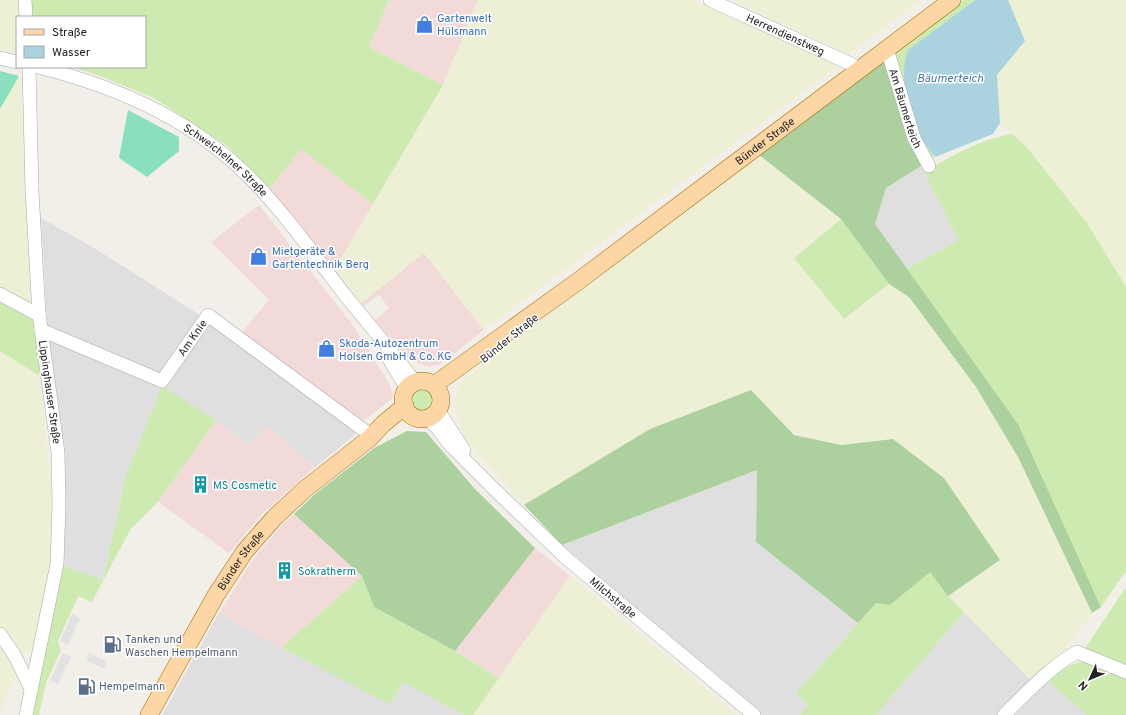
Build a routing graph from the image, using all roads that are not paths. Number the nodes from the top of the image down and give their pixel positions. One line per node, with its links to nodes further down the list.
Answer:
1 (26, 0): 4 (street)
2 (710, 0): 10 (street, Herrendienstweg)
3 (952, 0): 5 (main road, Bünder Straße)
4 (26, 16)
5 (887, 49): 10 (main road, Bünder Straße); 11 (street, Am Bäumerteich)
6 (0, 58): 7 (street)
7 (16, 62)
8 (29, 68): 13 (street, Lippinghauser Straße)
9 (42, 68): 15 (street, Schweichelner Straße)
10 (859, 70): 15 (main road, Bünder Straße)
11 (929, 166)
12 (0, 294): 13 (street)
13 (40, 314): 14 (street, Lippinghauser Straße)
14 (41, 330): 16 (street, Am Knie); 19 (street, Lippinghauser Straße)
15 (422, 400): 16 (main road, Bünder Straße); 24 (street, Milchstraße)
16 (370, 438): 23 (main road, Bünder Straße)
17 (0, 634): 18 (street)
18 (15, 656): 19 (street); 21 (street)
19 (38, 657): 21 (street, Lippinghauser Straße)
20 (1126, 672): 25 (street)
21 (31, 689): 22 (street, Lippinghauser Straße)
22 (26, 715)
23 (149, 715)
24 (754, 715)
25 (1004, 715)

